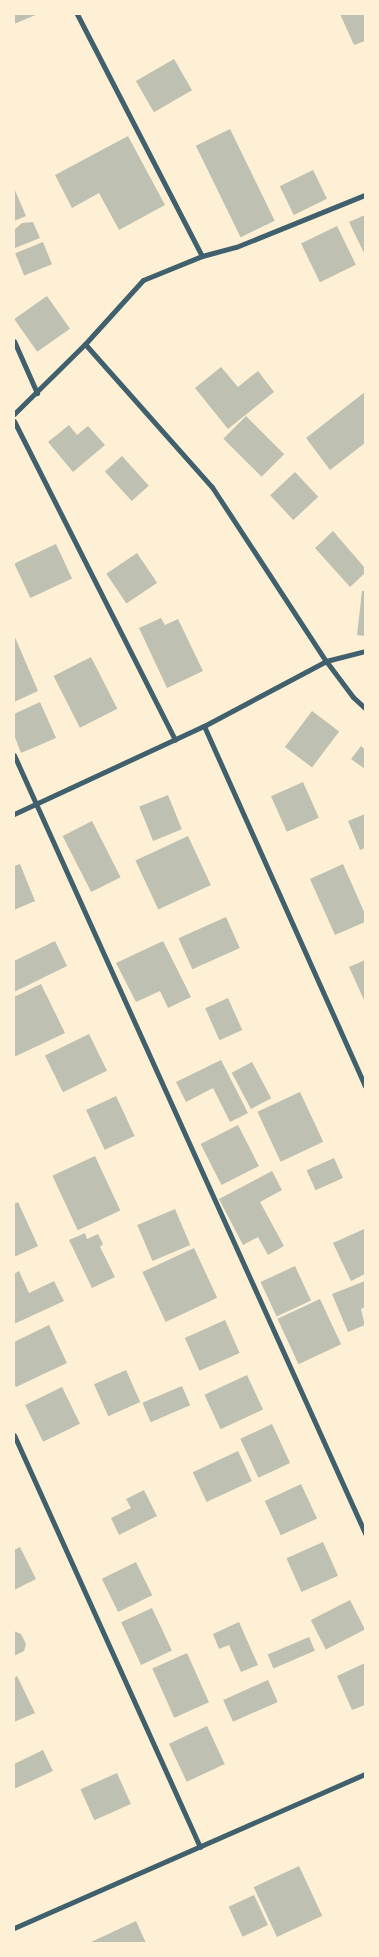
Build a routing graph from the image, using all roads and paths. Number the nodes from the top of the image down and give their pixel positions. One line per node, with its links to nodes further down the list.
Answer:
1 (77, 14): 3 (street)
2 (365, 195): 3 (street)
3 (202, 256): 5 (street)
4 (14, 342): 6 (street)
5 (85, 344): 6 (street); 10 (street)
6 (37, 393): 7 (street)
7 (14, 414)
8 (14, 421): 13 (street)
9 (365, 651): 10 (street)
10 (326, 662): 11 (street); 12 (street)
11 (365, 708)
12 (204, 726): 13 (street); 17 (street)
13 (175, 740): 15 (street)
14 (14, 755): 15 (street)
15 (36, 804): 16 (street); 19 (street)
16 (14, 814)
17 (365, 1086)
18 (14, 1435): 21 (street)
19 (365, 1534)
20 (365, 1774): 21 (street)
21 (200, 1847): 22 (street)
22 (14, 1928)

